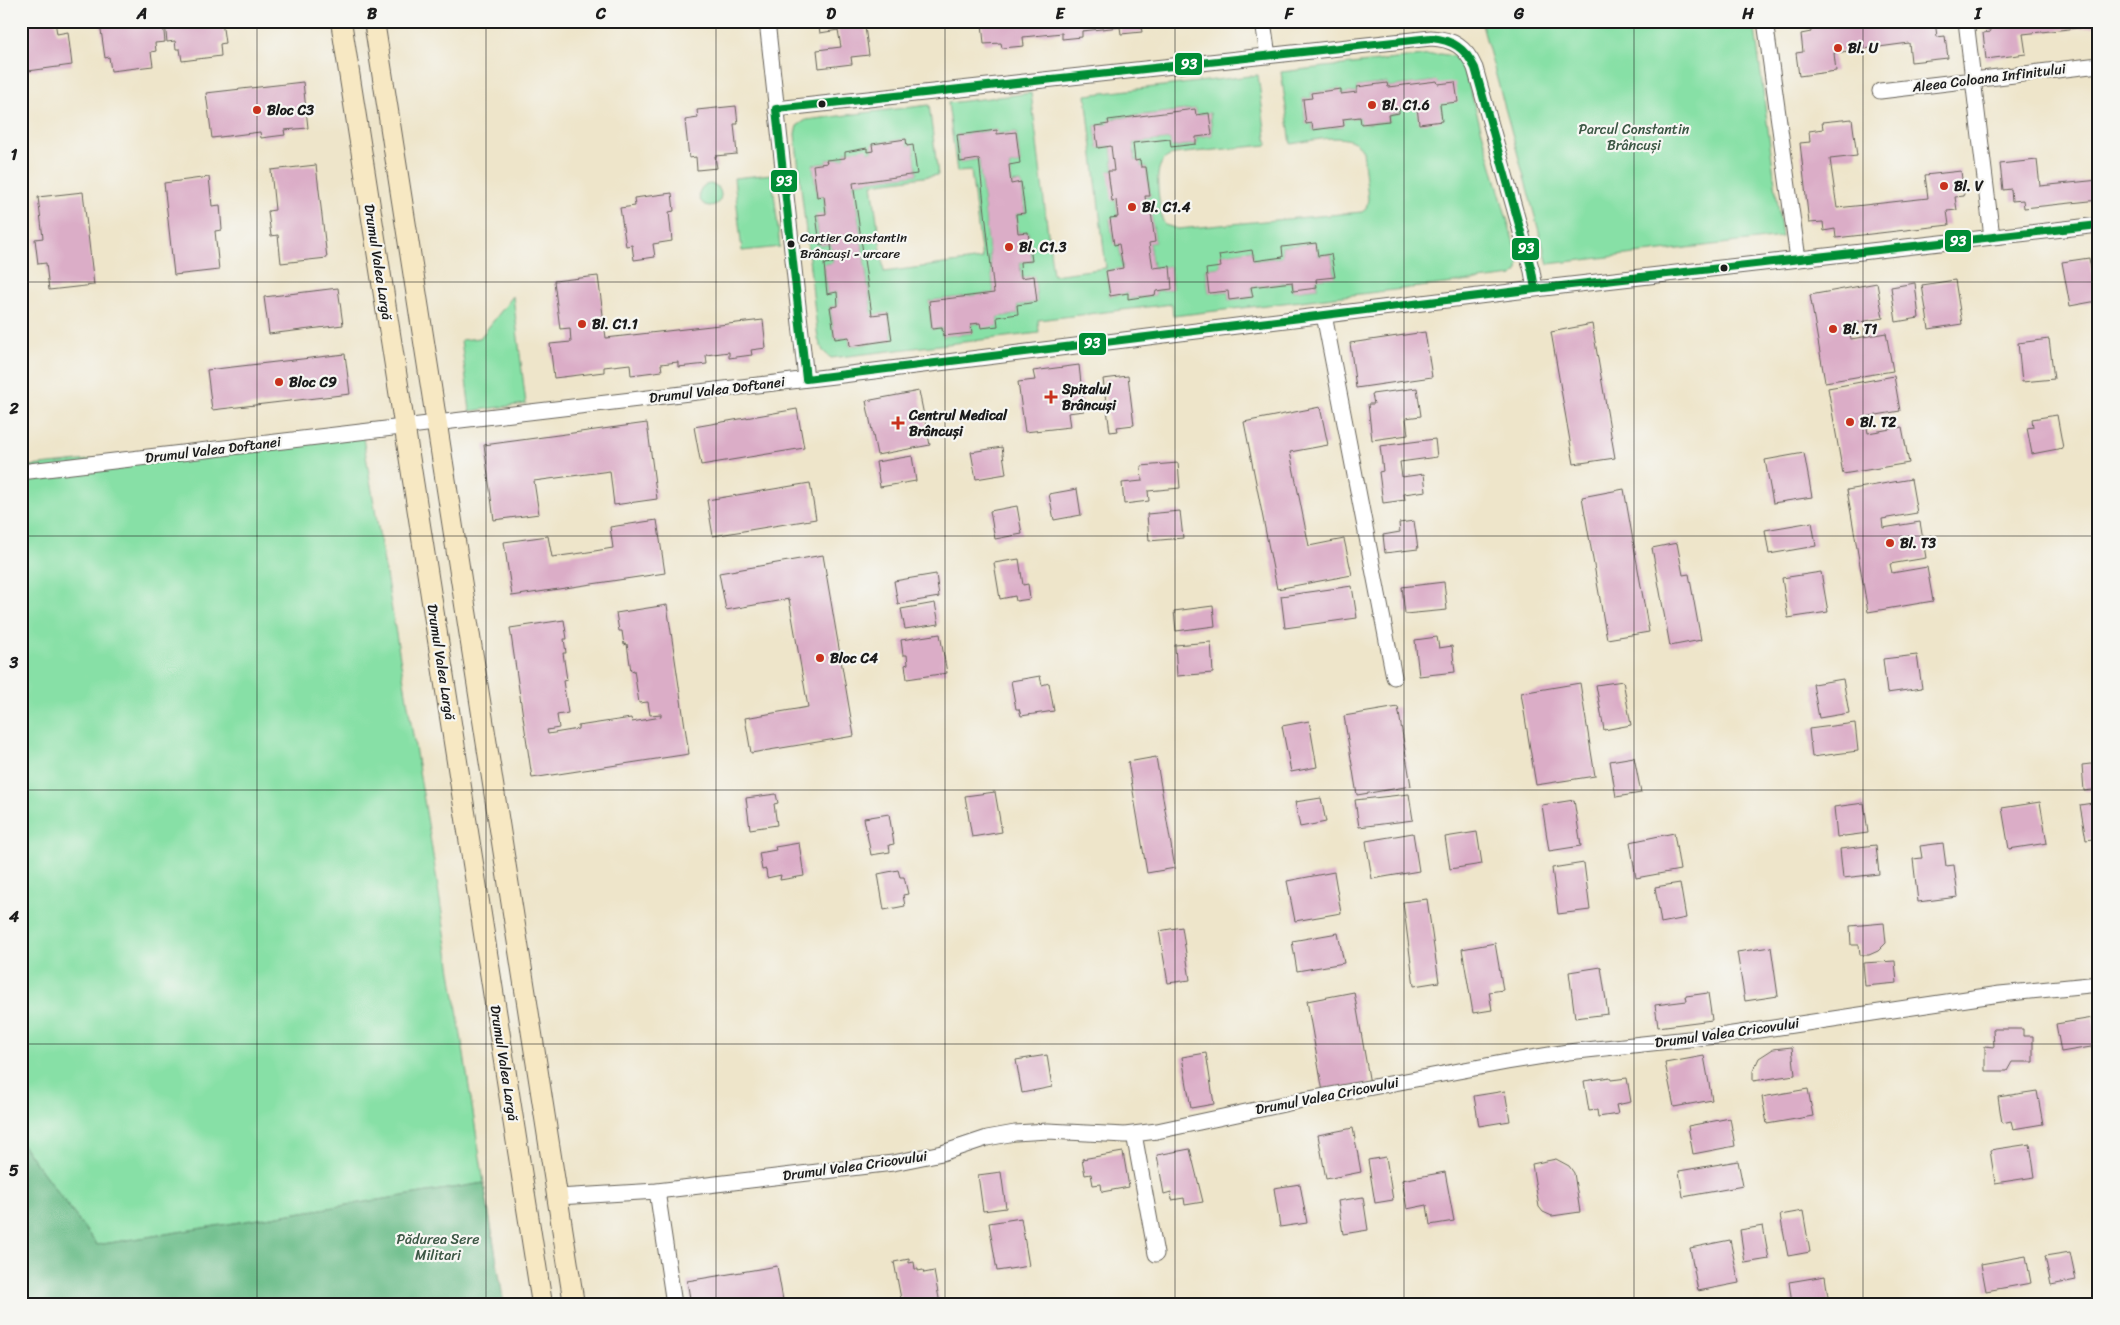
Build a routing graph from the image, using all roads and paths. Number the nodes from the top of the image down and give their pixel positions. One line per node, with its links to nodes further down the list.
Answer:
1 (340, 21): 19 (main road, Drumul Valea Largă)
2 (374, 21): 18 (main road)
3 (767, 21): 11 (street)
4 (1263, 21): 7 (street)
5 (1765, 21): 14 (street)
6 (1966, 21): 9 (street)
7 (1268, 56): 11 (street); 15 (street)
8 (2099, 65): 9 (street, Aleea Coloana Infinitului)
9 (1972, 80): 10 (street, Aleea Coloana Infinitului); 13 (street)
10 (1880, 91)
11 (776, 109): 17 (street)
12 (2099, 225): 13 (street, Drumul Valea Doftanei)
13 (1992, 237): 14 (street, Drumul Valea Doftanei)
14 (1798, 259): 15 (street, Drumul Valea Doftanei)
15 (1535, 288): 16 (street, Drumul Valea Doftanei)
16 (1324, 315): 17 (street, Drumul Valea Doftanei); 21 (street)
17 (806, 379): 18 (street, Drumul Valea Doftanei)
18 (437, 423): 19 (street, Drumul Valea Doftanei); 25 (main road)
19 (404, 427): 20 (street, Drumul Valea Doftanei); 27 (main road, Drumul Valea Largă)
20 (21, 472)
21 (1394, 677)
22 (2099, 984): 23 (street, Drumul Valea Cricovului)
23 (1134, 1134): 24 (street, Drumul Valea Cricovului); 26 (street)
24 (657, 1191): 25 (street, Drumul Valea Cricovului); 29 (street)
25 (558, 1197): 28 (main road)
26 (1156, 1254)
27 (542, 1304)
28 (574, 1304)
29 (674, 1304)

